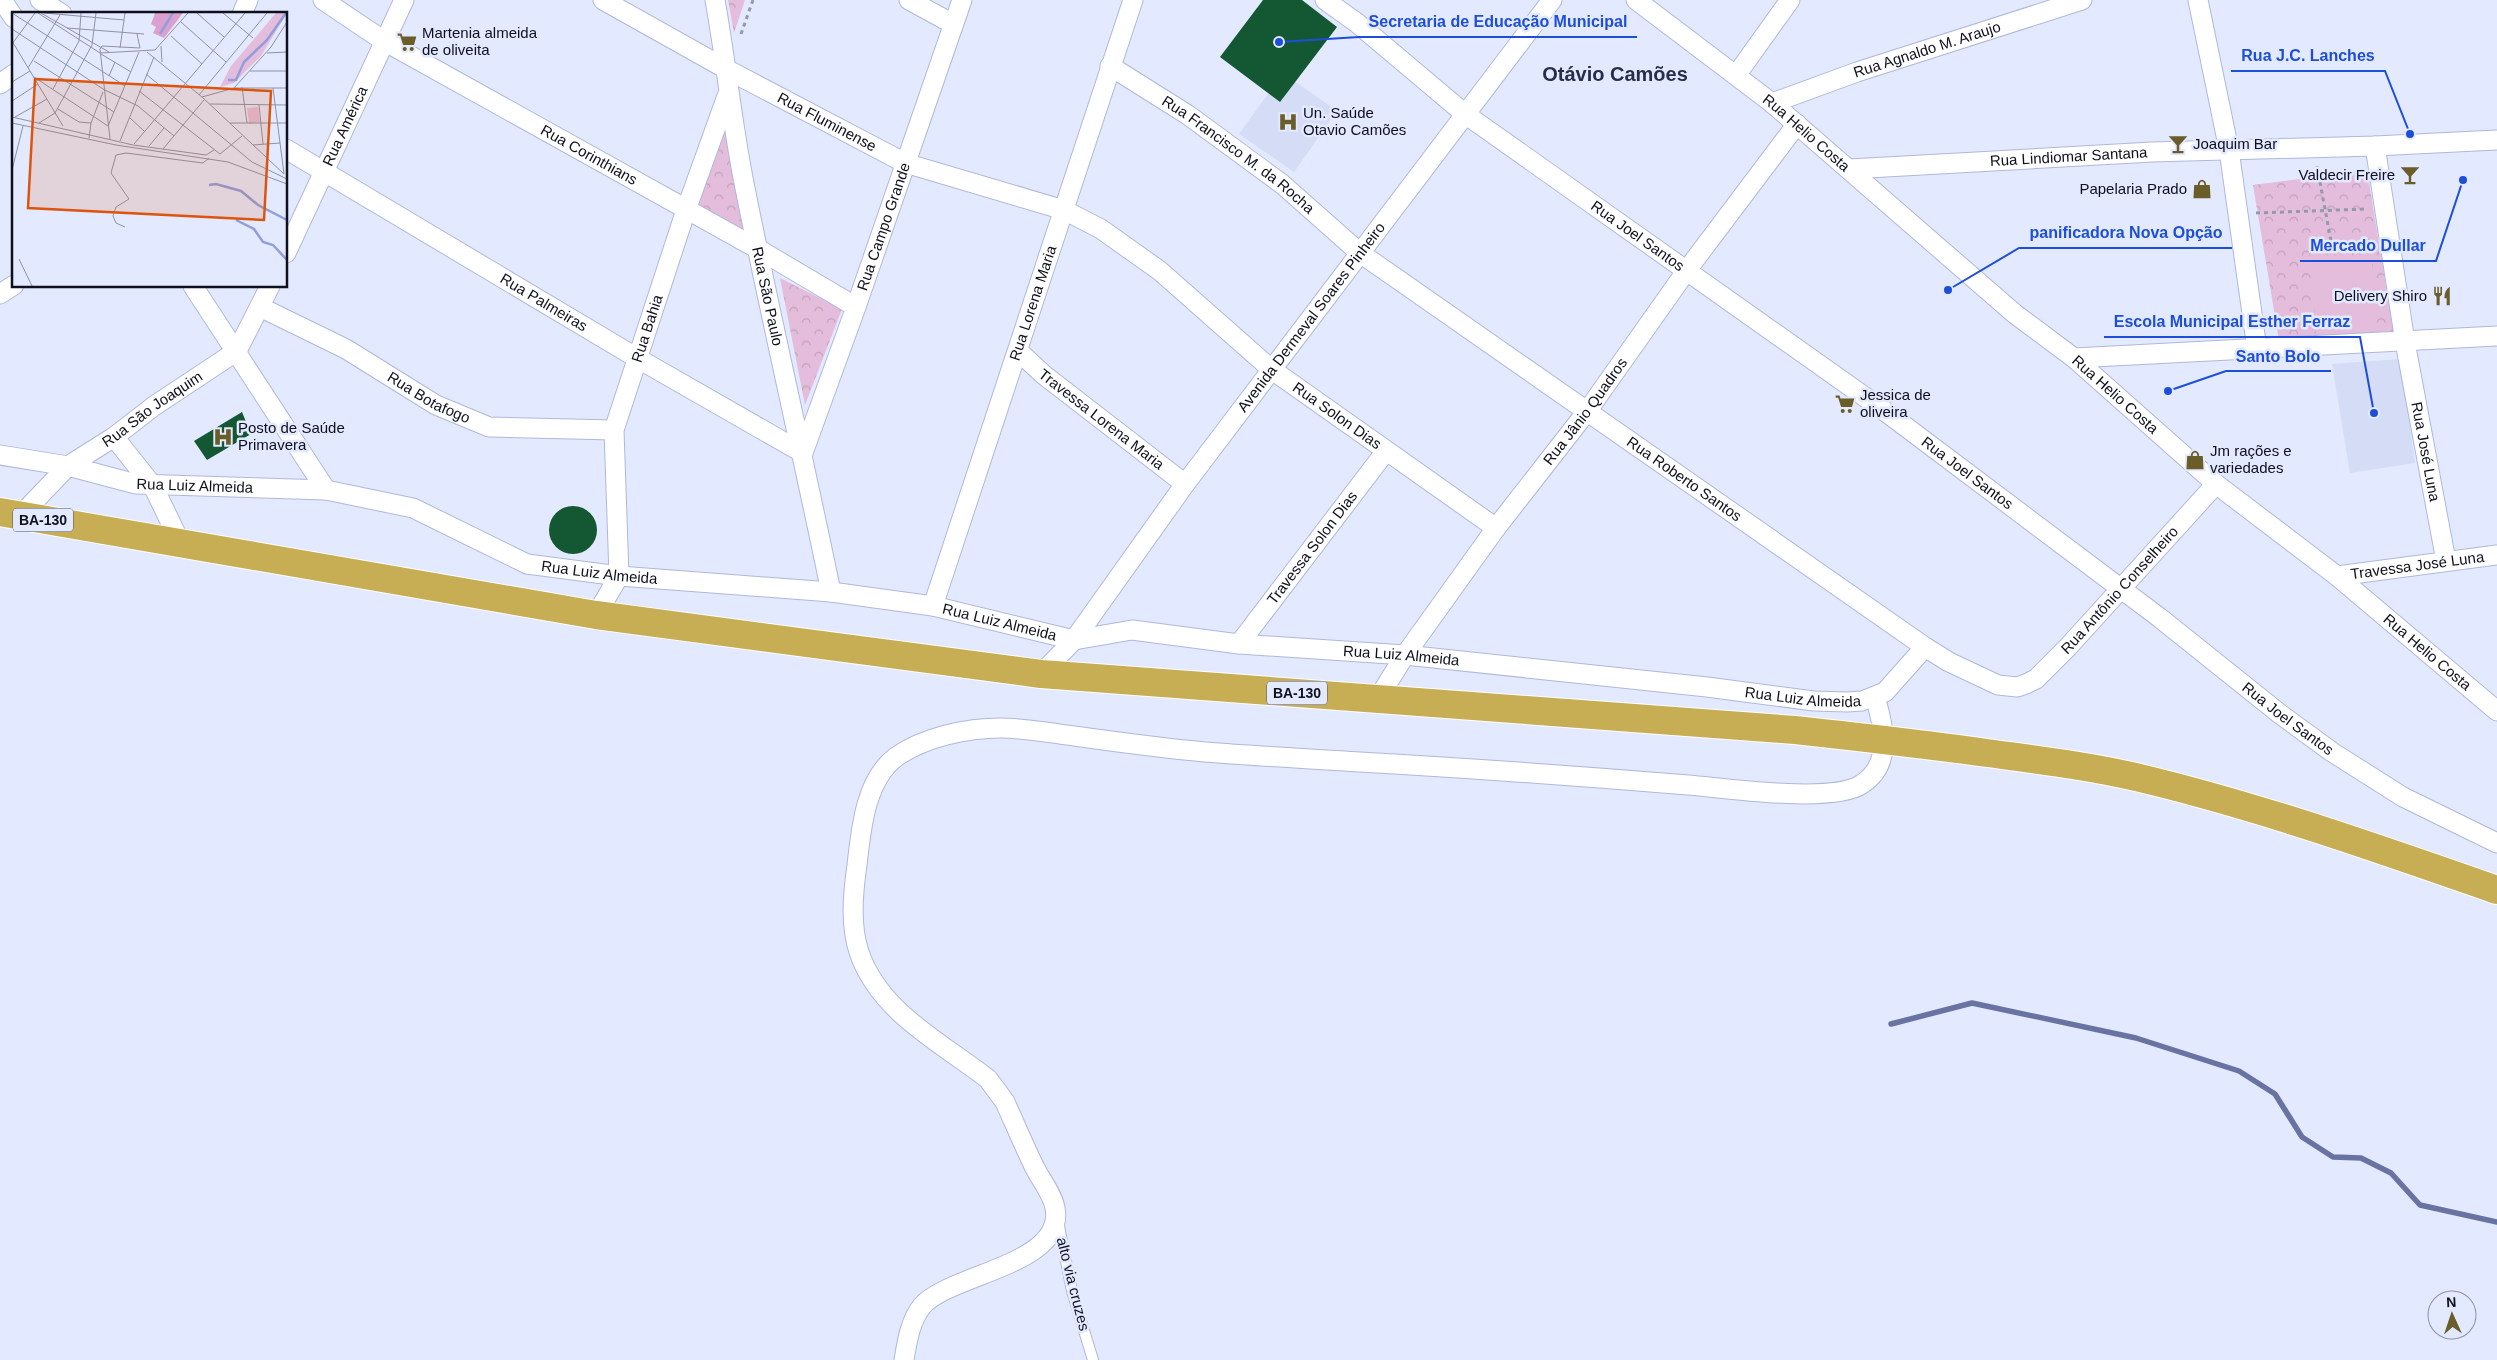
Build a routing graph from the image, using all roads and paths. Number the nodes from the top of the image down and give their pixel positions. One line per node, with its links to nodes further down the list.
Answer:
1 (2, 0): 19 (street)
2 (40, 0): 17 (street)
3 (248, 0): 18 (street)
4 (323, 0): 21 (street, Rua Corinthians)
5 (404, 0): 21 (street, Rua América)
6 (603, 0): 23 (street, Rua Fluminense)
7 (715, 0): 23 (street, Rua São Paulo)
8 (909, 0): 20 (street)
9 (962, 0): 20 (street, Rua Campo Grande)
10 (1133, 0): 22 (street, Rua Lorena Maria)
11 (1325, 0): 29 (street, Rua Joel Santos)
12 (1552, 0): 29 (street, Avenida Dermeval Soares Pinheiro)
13 (1636, 0): 24 (street, Rua Helio Costa)
14 (1790, 0): 24 (street)
15 (2082, 0): 28 (street, Rua Agnaldo M. Araujo)
16 (2198, 0): 35 (street)
17 (59, 12)
18 (243, 12)
19 (12, 15)
20 (952, 24): 36 (street, Rua Campo Grande)
21 (384, 41): 38 (street, Rua América); 40 (street, Rua Corinthians)
22 (1110, 66): 41 (street, Rua Lorena Maria); 47 (street, Rua Francisco M. da Rocha)
23 (728, 70): 27 (street, Rua São Paulo); 36 (street, Rua Fluminense)
24 (1737, 74): 28 (street, Rua Helio Costa)
25 (12, 75): 26 (street)
26 (0, 84)
27 (728, 92): 40 (street, Rua Bahia); 45 (street, Rua São Paulo)
28 (1772, 103): 30 (street, Rua Helio Costa)
29 (1465, 114): 47 (street, Avenida Dermeval Soares Pinheiro); 48 (street, Rua Joel Santos)
30 (1797, 124): 37 (street, Rua Helio Costa); 48 (street, Rua Jânio Quadros)
31 (2497, 140): 32 (street, Rua Lindiomar Santana)
32 (2376, 146): 33 (street, Rua Lindiomar Santana); 39 (street, Rua José Luna)
33 (2314, 148): 35 (street, Rua Lindiomar Santana); 42 (path)
34 (288, 150): 38 (street, Rua Palmeiras)
35 (2229, 150): 37 (street, Rua Lindiomar Santana); 43 (street)
36 (904, 163): 41 (street, Rua Fluminense); 54 (street, Rua Campo Grande)
37 (1850, 169): 61 (street, Rua Helio Costa)
38 (326, 171): 44 (street, Rua América); 60 (street, Rua Palmeiras)
39 (2386, 208): 42 (path); 56 (street, Rua José Luna)
40 (686, 210): 45 (street, Rua Corinthians); 60 (street, Rua Bahia)
41 (1064, 210): 59 (street, Rua Lorena Maria); 62 (street, Rua Solon Dias)
42 (2324, 210): 43 (path); 46 (path)
43 (2238, 214): 57 (street)
44 (288, 249)
45 (758, 249): 54 (street, Rua Corinthians); 67 (street, Rua São Paulo)
46 (2333, 252)
47 (1360, 253): 62 (street, Avenida Dermeval Soares Pinheiro); 63 (street, Rua Roberto Santos)
48 (1687, 270): 63 (street, Rua Jânio Quadros); 81 (street, Rua Joel Santos)
49 (12, 286): 52 (street)
50 (194, 288): 58 (street)
51 (269, 288): 53 (street)
52 (0, 294)
53 (260, 307): 58 (street); 64 (street, Rua Botafogo)
54 (856, 307): 67 (street, Rua Campo Grande)
55 (2497, 336): 56 (street)
56 (2406, 342): 57 (street); 78 (street, Rua José Luna)
57 (2257, 349): 61 (street)
58 (236, 351): 65 (street, Rua São Joaquim); 73 (street)
59 (1018, 351): 70 (street, Travessa Lorena Maria); 83 (street, Rua Lorena Maria)
60 (637, 358): 64 (street, Rua Bahia); 67 (street, Rua Palmeiras)
61 (2074, 358): 71 (street, Rua Helio Costa)
62 (1271, 369): 66 (street, Rua Solon Dias); 70 (street, Avenida Dermeval Soares Pinheiro)
63 (1588, 410): 75 (street, Rua Jânio Quadros); 87 (street, Rua Roberto Santos)
64 (614, 430): 79 (street, Rua Bahia)
65 (114, 437): 69 (street, Rua São Joaquim); 72 (street)
66 (1386, 450): 75 (street, Rua Solon Dias); 86 (street, Travessa Solon Dias)
67 (803, 453): 82 (street, Rua São Paulo)
68 (0, 455): 69 (street, Rua Luiz Almeida)
69 (68, 466): 72 (street, Rua Luiz Almeida); 74 (street, Rua São Joaquim)
70 (1185, 484): 85 (street, Avenida Dermeval Soares Pinheiro)
71 (2216, 484): 80 (street, Rua Helio Costa); 81 (street, Rua Antônio Conselheiro)
72 (153, 486): 73 (street, Rua Luiz Almeida); 76 (street)
73 (326, 490): 79 (street, Rua Luiz Almeida)
74 (10, 514): 76 (highway, BA-130)
75 (1496, 528): 88 (street, Rua Jânio Quadros)
76 (181, 544): 84 (highway, BA-130)
77 (2497, 555): 78 (street, Travessa José Luna)
78 (2446, 561): 80 (street, Travessa José Luna)
79 (619, 576): 82 (street, Rua Luiz Almeida); 84 (street)
80 (2338, 576): 93 (street, Rua Helio Costa)
81 (2122, 590): 90 (street, Rua Antônio Conselheiro); 95 (street, Rua Joel Santos)
82 (831, 592): 83 (street, Rua Luiz Almeida)
83 (933, 606): 85 (street, Rua Luiz Almeida)
84 (596, 615): 89 (highway, BA-130)
85 (1074, 640): 86 (street, Rua Luiz Almeida); 89 (street, Avenida Dermeval Soares Pinheiro)
86 (1239, 644): 88 (street, Rua Luiz Almeida)
87 (1926, 647): 90 (street, Rua Roberto Santos); 91 (street, Rua Luiz Almeida)
88 (1405, 655): 91 (street, Rua Luiz Almeida); 92 (street, Rua Jânio Quadros)
89 (1042, 674): 92 (highway, BA-130)
90 (2017, 687)
91 (1875, 697): 94 (street)
92 (1377, 700): 94 (highway, BA-130)
93 (2497, 711)
94 (1885, 740): 96 (highway, BA-130); 97 (street)
95 (2497, 843)
96 (2497, 890)
97 (1055, 1208): 98 (street); 99 (lane, alto via cruzes)
98 (904, 1360)
99 (1093, 1360)

